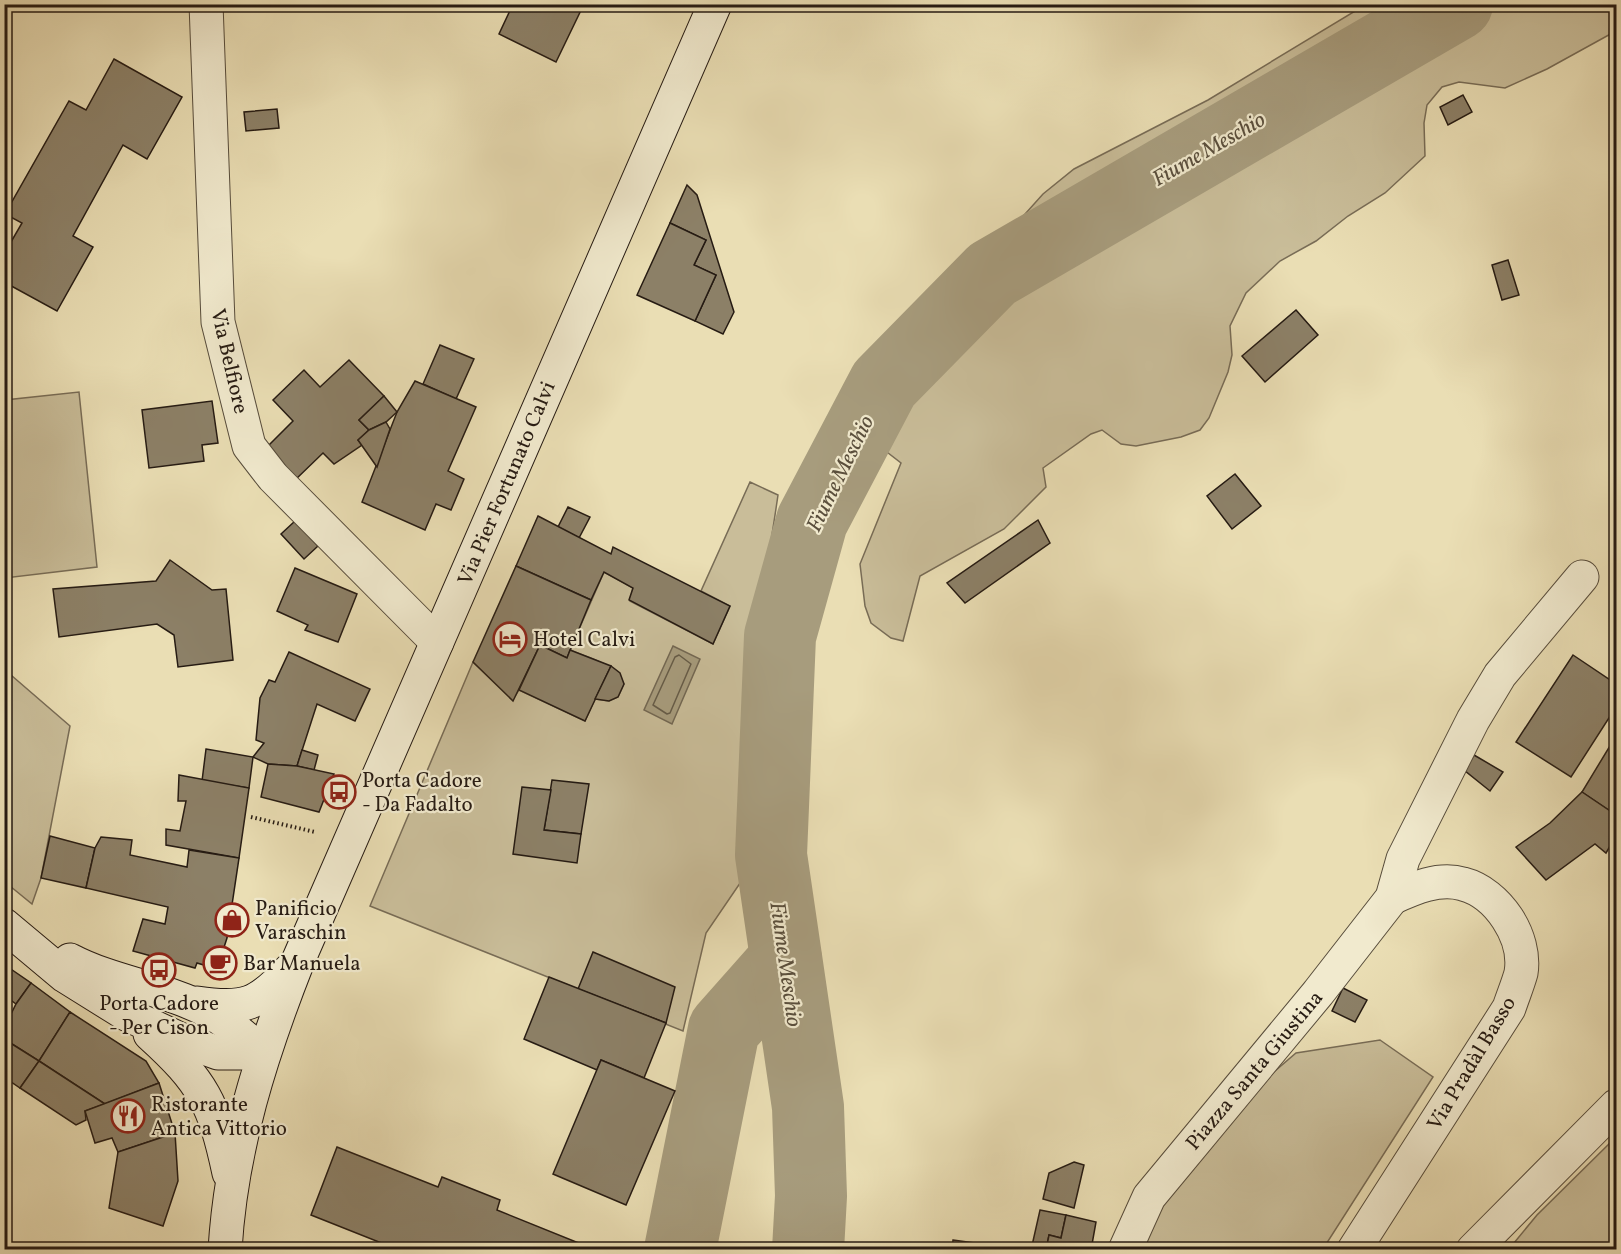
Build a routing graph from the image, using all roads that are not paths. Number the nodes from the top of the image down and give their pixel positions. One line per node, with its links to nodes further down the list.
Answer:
1 (206, 4): 4 (street, Via Belfiore)
2 (716, 4): 4 (street, Via Pier Fortunato Calvi)
3 (1582, 577): 5 (street)
4 (437, 642): 7 (street, Via Pier Fortunato Calvi)
5 (1392, 898): 14 (street, Piazza Santa Giustina); 15 (street, Via Pradàl Basso)
6 (4, 924): 8 (street); 9 (street)
7 (298, 962): 8 (street); 10 (street, Via Pier Fortunato Calvi)
8 (184, 1002): 10 (street)
9 (126, 1014): 10 (street); 12 (street)
10 (264, 1053): 12 (street, Via Pier Fortunato Calvi)
11 (1617, 1106): 16 (street)
12 (232, 1189): 13 (street)
13 (225, 1250)
14 (1125, 1250)
15 (1354, 1250)
16 (1473, 1250)

